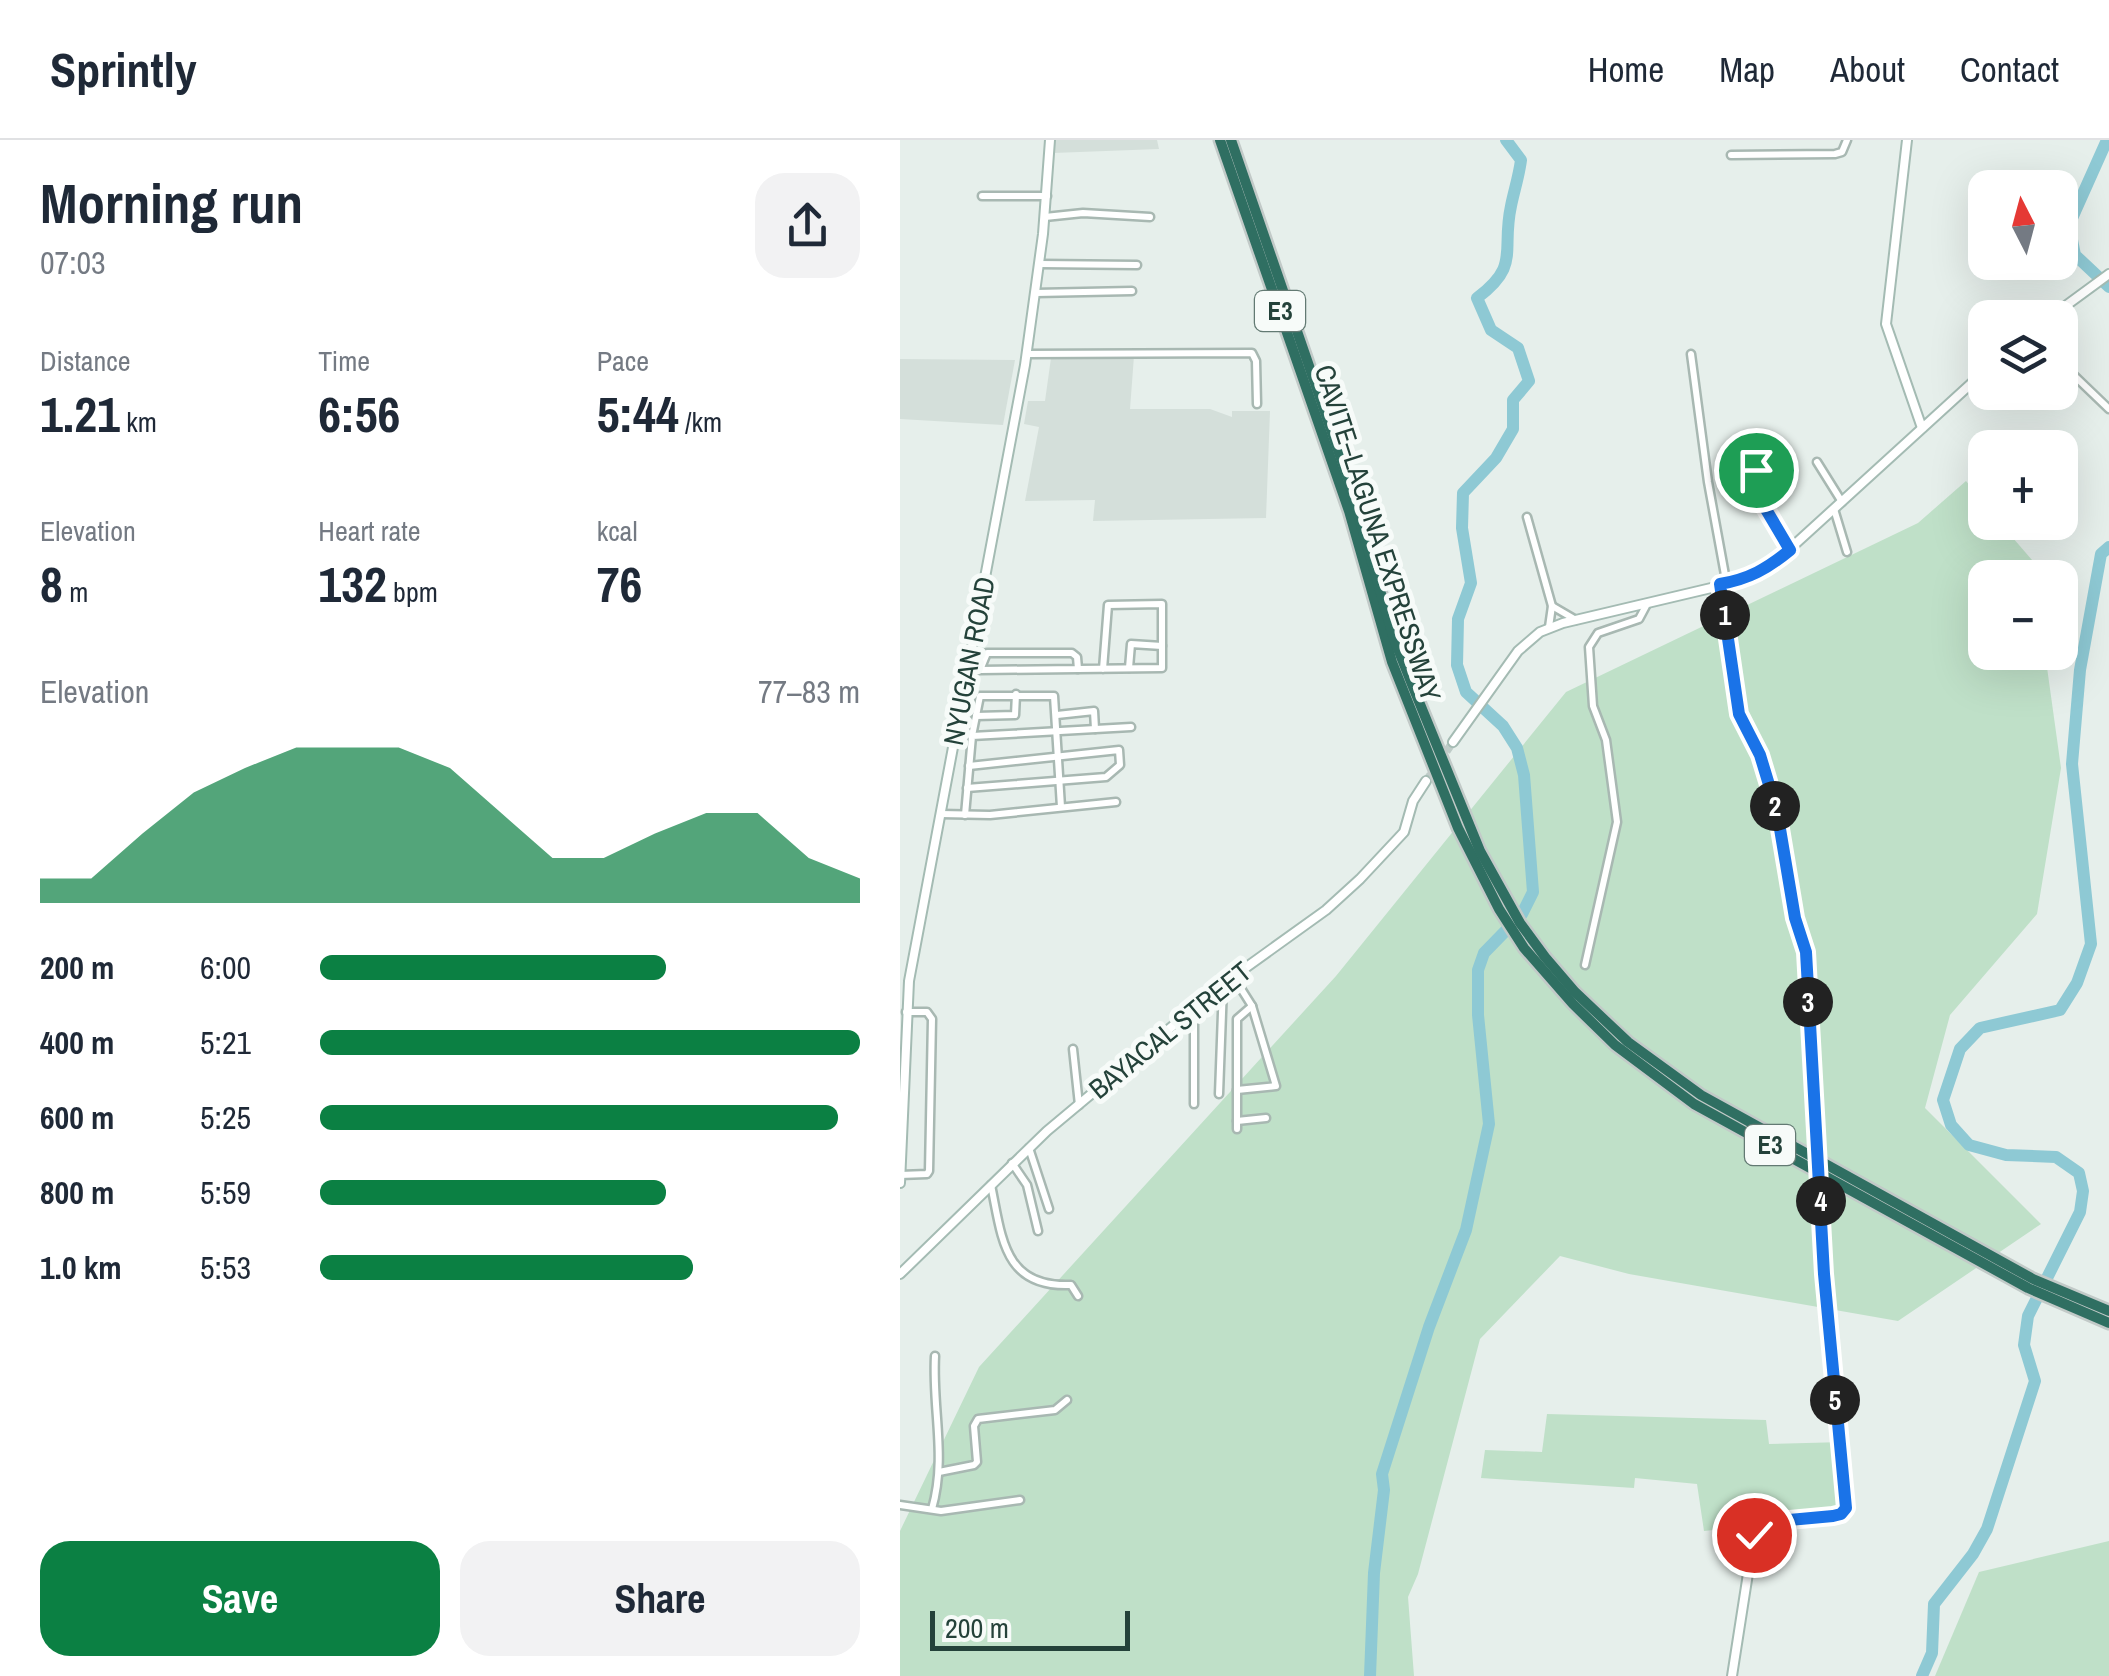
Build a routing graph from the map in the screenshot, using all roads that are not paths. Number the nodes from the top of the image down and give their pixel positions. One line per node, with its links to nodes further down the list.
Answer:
1 (1050, 140): 8 (main road, NYUGAN ROAD)
2 (1220, 140): 61 (highway, CAVITE–LAGUNA EXPRESSWAY / E3)
3 (1231, 140): 61 (highway, CAVITE–LAGUNA EXPRESSWAY / E3)
4 (1847, 140): 6 (street)
5 (1907, 140): 23 (main road)
6 (1730, 156)
7 (982, 196): 8 (street)
8 (1047, 196): 10 (main road, NYUGAN ROAD)
9 (1150, 216): 10 (street)
10 (1045, 217): 11 (main road, NYUGAN ROAD)
11 (1040, 264): 12 (street); 15 (main road, NYUGAN ROAD)
12 (1137, 265)
13 (2109, 274): 16 (main road)
14 (1132, 292): 15 (street)
15 (1036, 293): 17 (main road, NYUGAN ROAD)
16 (2072, 300)
17 (1027, 354): 21 (street); 40 (main road, NYUGAN ROAD)
18 (1690, 354): 31 (street)
19 (2078, 379): 22 (street)
20 (1968, 386): 23 (main road)
21 (1256, 404)
22 (2109, 409)
23 (1922, 428): 26 (main road)
24 (1750, 454): 29 (street)
25 (1817, 462): 26 (street)
26 (1842, 502): 27 (main road)
27 (1834, 509): 29 (main road); 30 (street)
28 (1527, 518): 33 (street)
29 (1790, 550): 31 (main road)
30 (1847, 552)
31 (1720, 584): 32 (main road); 92 (main road, bridge)
32 (1647, 603): 34 (main road); 62 (street)
33 (1552, 606): 34 (street); 35 (street)
34 (1576, 620): 35 (main road)
35 (1549, 628): 51 (main road)
36 (1162, 646): 37 (street); 37 (street); 39 (street)
37 (1129, 668): 39 (street)
38 (1078, 669): 39 (street); 41 (street); 41 (street)
39 (1103, 669)
40 (968, 670): 41 (street); 43 (main road, NYUGAN ROAD)
41 (980, 670)
42 (1016, 694): 44 (street); 45 (street); 46 (street)
43 (963, 696): 44 (street); 59 (main road, NYUGAN ROAD)
44 (980, 696): 46 (street)
45 (1056, 715): 48 (street); 49 (street)
46 (976, 716): 50 (street)
47 (1131, 726): 48 (street)
48 (1095, 729): 49 (street)
49 (1058, 732): 50 (street); 52 (street)
50 (972, 736): 53 (street)
51 (1453, 742)
52 (1058, 758): 53 (street); 55 (street); 55 (street)
53 (969, 766): 56 (street)
54 (1426, 780): 63 (main road, BAYACAL STREET)
55 (1058, 782): 56 (street); 58 (street)
56 (967, 788): 60 (street)
57 (1116, 802): 58 (street)
58 (1061, 808): 60 (street)
59 (941, 814): 60 (street); 67 (main road, NYUGAN ROAD)
60 (965, 815)
61 (1490, 881): 83 (highway, CAVITE–LAGUNA EXPRESSWAY / E3)
62 (1585, 965)
63 (1234, 976): 64 (main road, BAYACAL STREET); 65 (street)
64 (1222, 984): 66 (main road, BAYACAL STREET); 70 (street)
65 (1252, 1006): 69 (street); 69 (street)
66 (1194, 1010): 71 (street); 72 (main road, BAYACAL STREET)
67 (906, 1012): 76 (main road, NYUGAN ROAD); 76 (street)
68 (1073, 1049): 72 (street)
69 (1237, 1090): 73 (street)
70 (1219, 1094)
71 (1194, 1104)
72 (1079, 1105): 74 (main road, BAYACAL STREET)
73 (1266, 1118)
74 (1029, 1148): 75 (main road, BAYACAL STREET); 79 (street)
75 (1012, 1163): 78 (main road, BAYACAL STREET); 80 (street)
76 (900, 1174): 77 (main road, NYUGAN ROAD)
77 (900, 1184)
78 (991, 1185): 81 (main road, BAYACAL STREET); 82 (street)
79 (1049, 1209)
80 (1038, 1231)
81 (900, 1274)
82 (1078, 1296)
83 (2062, 1298): 84 (highway, CAVITE–LAGUNA EXPRESSWAY / E3); 85 (highway, CAVITE–LAGUNA EXPRESSWAY / E3)
84 (2109, 1311)
85 (2109, 1323)
86 (935, 1356): 88 (street)
87 (1067, 1400): 88 (street)
88 (938, 1472): 91 (street)
89 (1020, 1500): 91 (street)
90 (900, 1505): 91 (street)
91 (932, 1509)
92 (1732, 1676)

